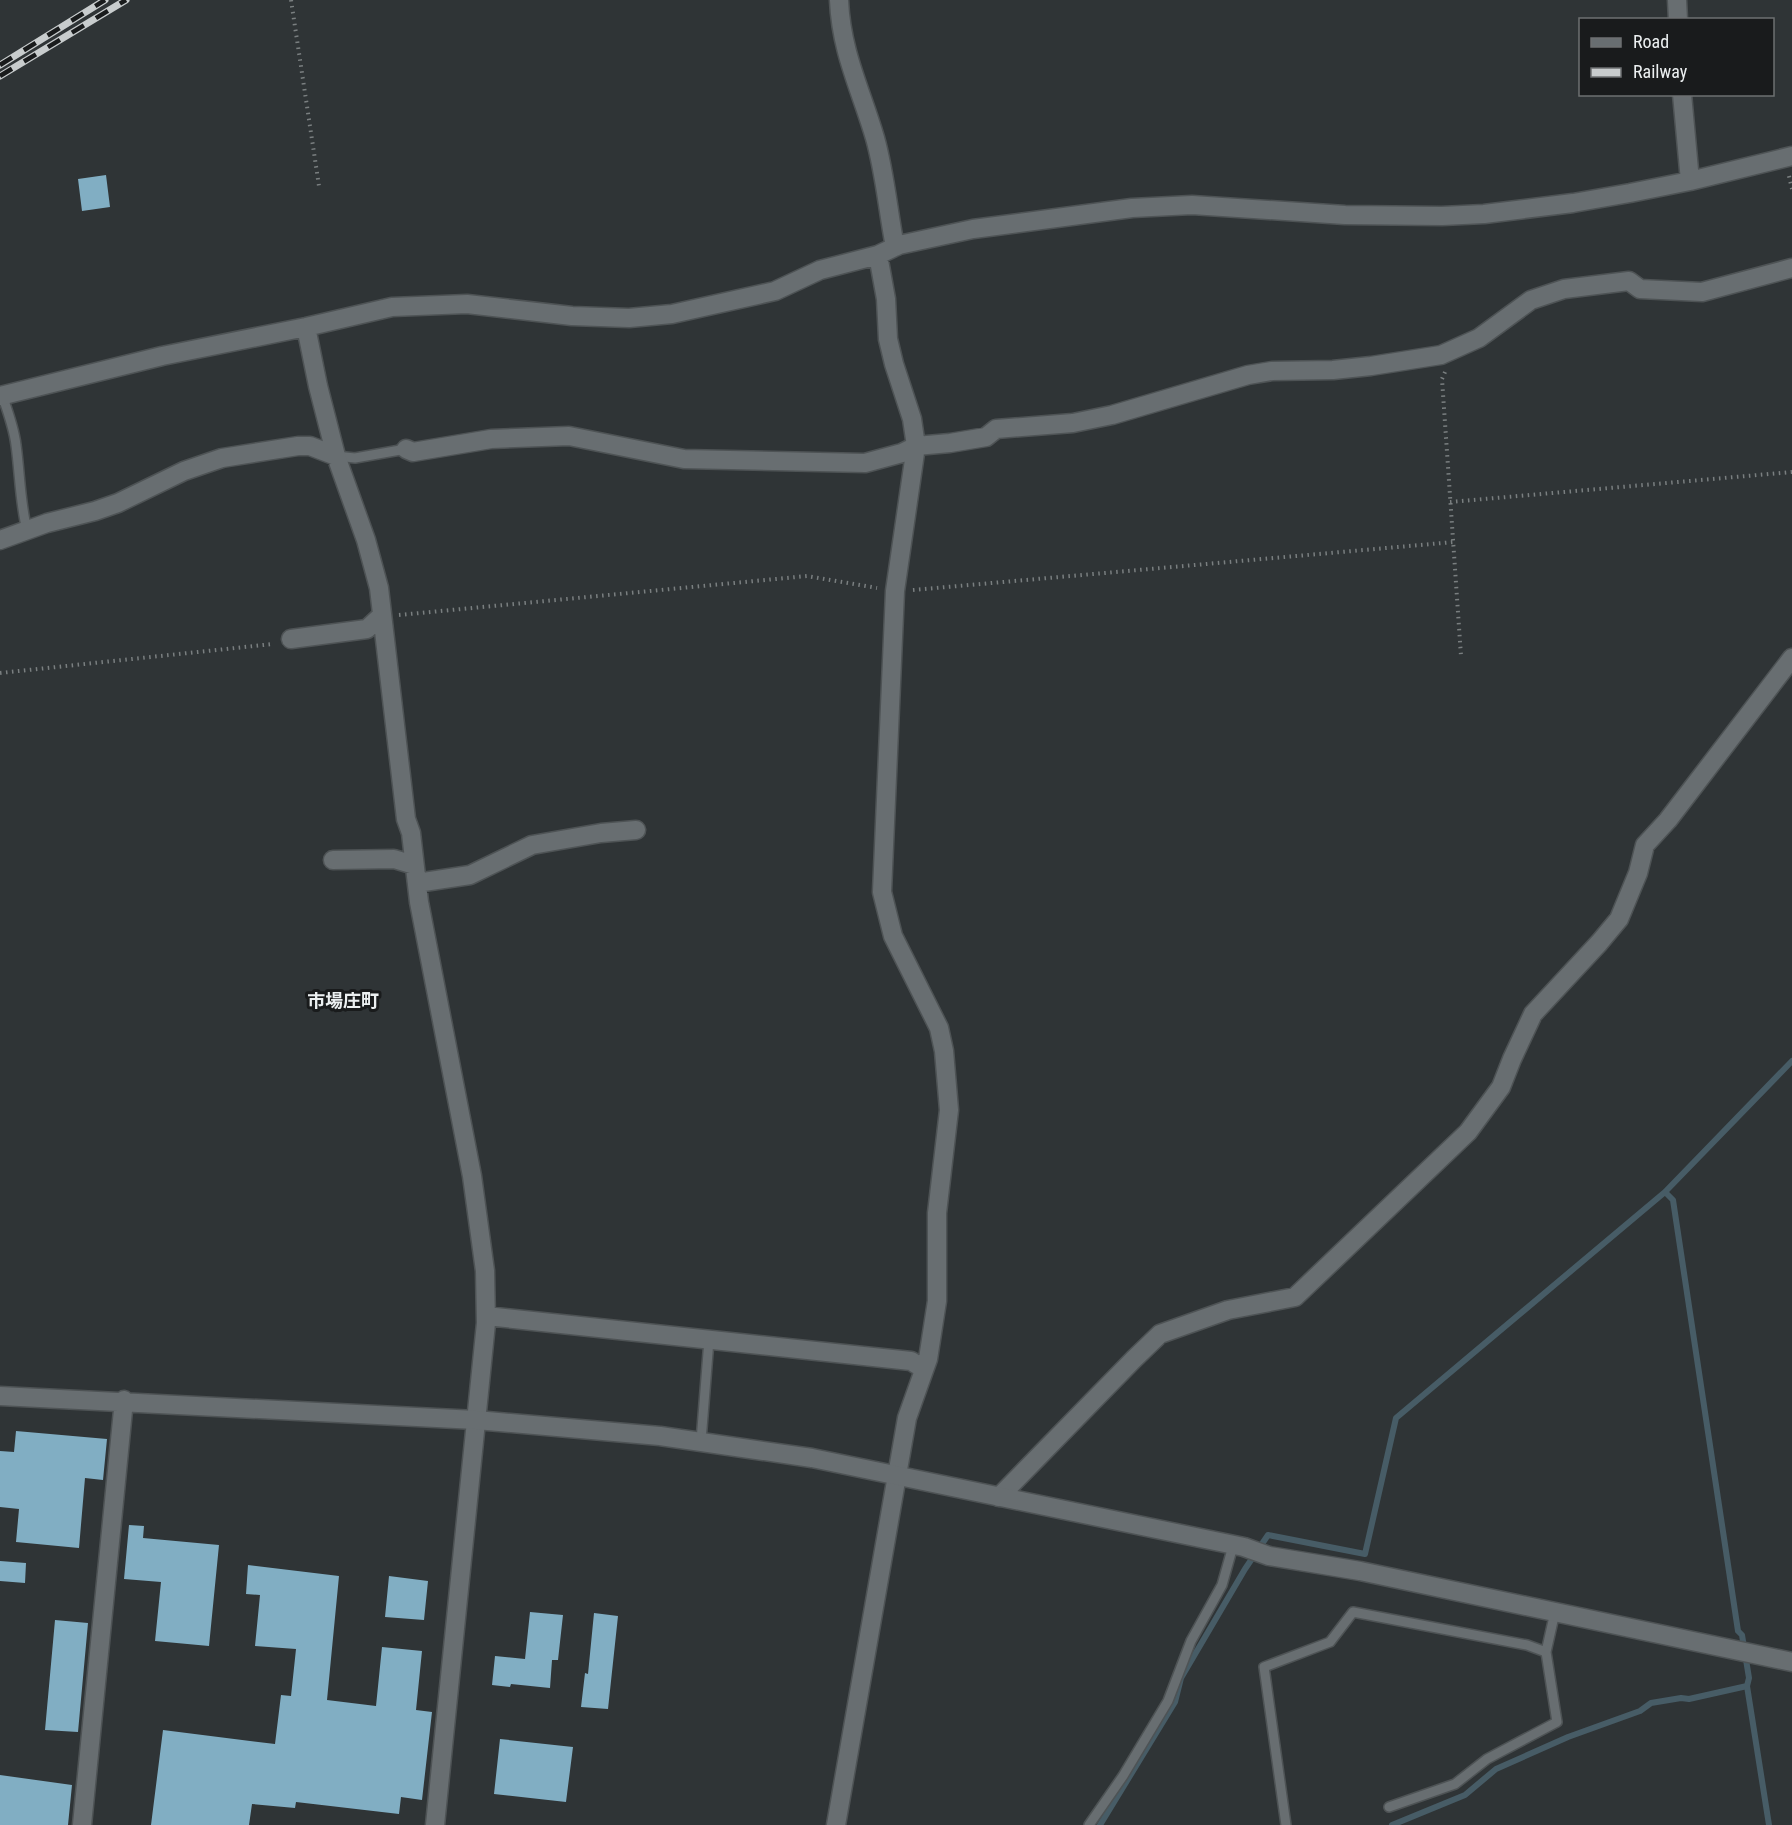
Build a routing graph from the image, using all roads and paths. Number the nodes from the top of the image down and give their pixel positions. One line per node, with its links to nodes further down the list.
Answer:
1 (291, 0): 8 (path)
2 (839, 0): 9 (street)
3 (1677, 0): 4 (street)
4 (1678, 18)
5 (1682, 96): 7 (street)
6 (1792, 156): 7 (street)
7 (1690, 181): 9 (street)
8 (319, 186)
9 (887, 251): 11 (street); 14 (street)
10 (1792, 268): 12 (street)
11 (306, 327): 13 (street); 16 (street)
12 (1441, 356): 14 (street); 18 (path)
13 (1, 395): 19 (lane)
14 (916, 446): 15 (street); 22 (street)
15 (406, 449): 16 (lane)
16 (336, 456): 19 (street); 23 (street)
17 (1792, 472): 18 (path)
18 (1450, 502): 21 (path)
19 (27, 530): 20 (street)
20 (0, 540)
21 (1454, 542): 22 (path); 25 (path)
22 (889, 590): 23 (path); 33 (street)
23 (381, 616): 24 (street); 30 (street)
24 (291, 639): 27 (path)
25 (1461, 656)
26 (1792, 658): 39 (street)
27 (0, 673)
28 (636, 830): 30 (street)
29 (333, 860): 30 (street)
30 (416, 874): 31 (street)
31 (486, 1316): 32 (street); 36 (street)
32 (709, 1340): 33 (street); 37 (lane)
33 (924, 1369): 38 (street)
34 (0, 1396): 35 (street)
35 (124, 1400): 36 (street); 45 (street)
36 (476, 1420): 37 (street); 46 (street)
37 (701, 1441): 38 (street)
38 (897, 1476): 39 (street); 47 (street)
39 (999, 1497): 40 (street)
40 (1239, 1547): 41 (street); 48 (lane)
41 (1555, 1612): 42 (lane); 43 (street)
42 (1546, 1652): 44 (lane); 49 (lane)
43 (1792, 1662)
44 (1389, 1807)
45 (82, 1825)
46 (435, 1825)
47 (836, 1825)
48 (1089, 1825)
49 (1286, 1825)

